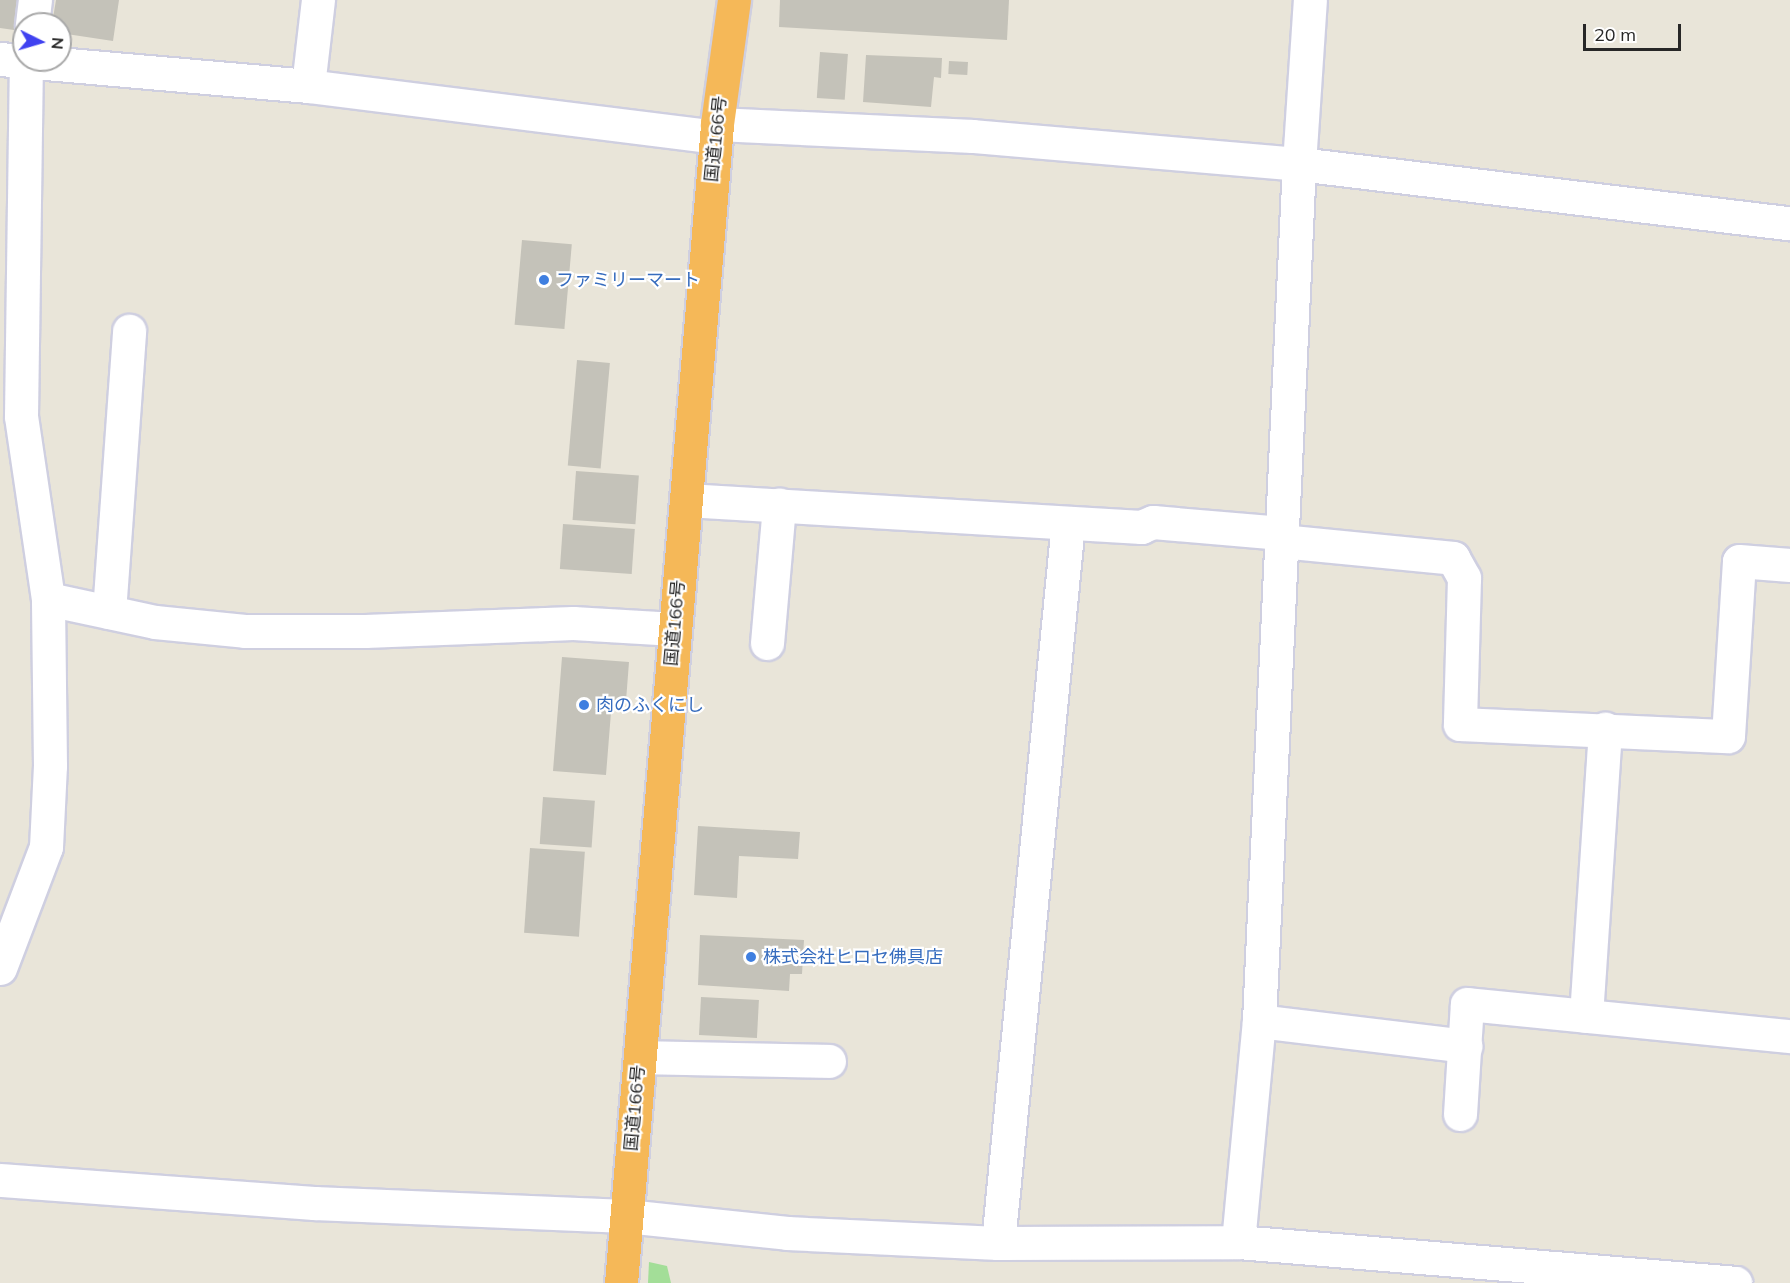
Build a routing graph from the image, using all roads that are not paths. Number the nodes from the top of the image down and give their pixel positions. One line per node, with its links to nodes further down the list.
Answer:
1 (318, 0): 6 (street)
2 (734, 0): 7 (highway, 国道166号)
3 (1310, 0): 8 (street)
4 (72, 65): 6 (street)
5 (17, 72): 11 (street)
6 (308, 86): 7 (street)
7 (716, 130): 8 (street); 12 (highway, 国道166号)
8 (1299, 164): 9 (street); 15 (street)
9 (1790, 223)
10 (129, 331): 18 (street)
11 (10, 415): 17 (street)
12 (686, 500): 13 (street); 19 (highway, 国道166号)
13 (779, 505): 14 (street); 20 (street)
14 (1068, 523): 15 (street); 33 (street)
15 (1282, 537): 21 (street); 24 (street)
16 (1790, 565): 21 (street)
17 (48, 599): 18 (street); 22 (street)
18 (109, 612): 19 (street)
19 (675, 629): 27 (highway, 国道166号)
20 (767, 642)
21 (1605, 729): 23 (street)
22 (0, 968)
23 (1586, 1016): 25 (street); 26 (street)
24 (1259, 1021): 26 (street); 32 (street)
25 (1790, 1036)
26 (1465, 1046): 29 (street)
27 (639, 1057): 28 (street); 31 (highway, 国道166号)
28 (830, 1060)
29 (1460, 1114)
30 (0, 1180): 31 (street)
31 (626, 1216): 33 (street); 34 (highway, 国道166号)
32 (1238, 1242): 33 (street); 35 (street)
33 (998, 1243)
34 (621, 1283)
35 (1734, 1283)

